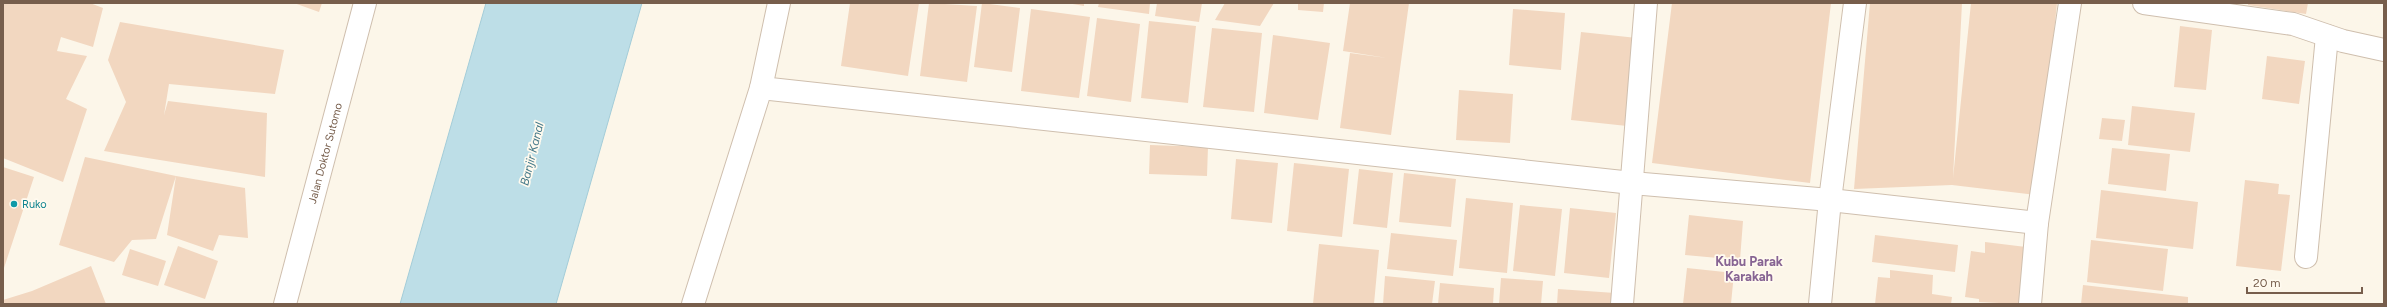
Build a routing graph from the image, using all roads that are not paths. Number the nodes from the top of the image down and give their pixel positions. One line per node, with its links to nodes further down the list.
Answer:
1 (365, 3): 14 (street, Jalan Doktor Sutomo)
2 (779, 3): 9 (street)
3 (1646, 3): 10 (street)
4 (1855, 3): 11 (street)
5 (2070, 3): 12 (street)
6 (2144, 3): 7 (street)
7 (2327, 36): 8 (street); 13 (street)
8 (2384, 50)
9 (761, 88): 10 (street); 15 (street)
10 (1632, 183): 11 (street); 16 (street)
11 (1830, 200): 12 (street); 17 (street)
12 (2037, 224): 18 (street)
13 (2306, 257)
14 (285, 304)
15 (693, 304)
16 (1622, 304)
17 (1820, 304)
18 (2030, 304)

